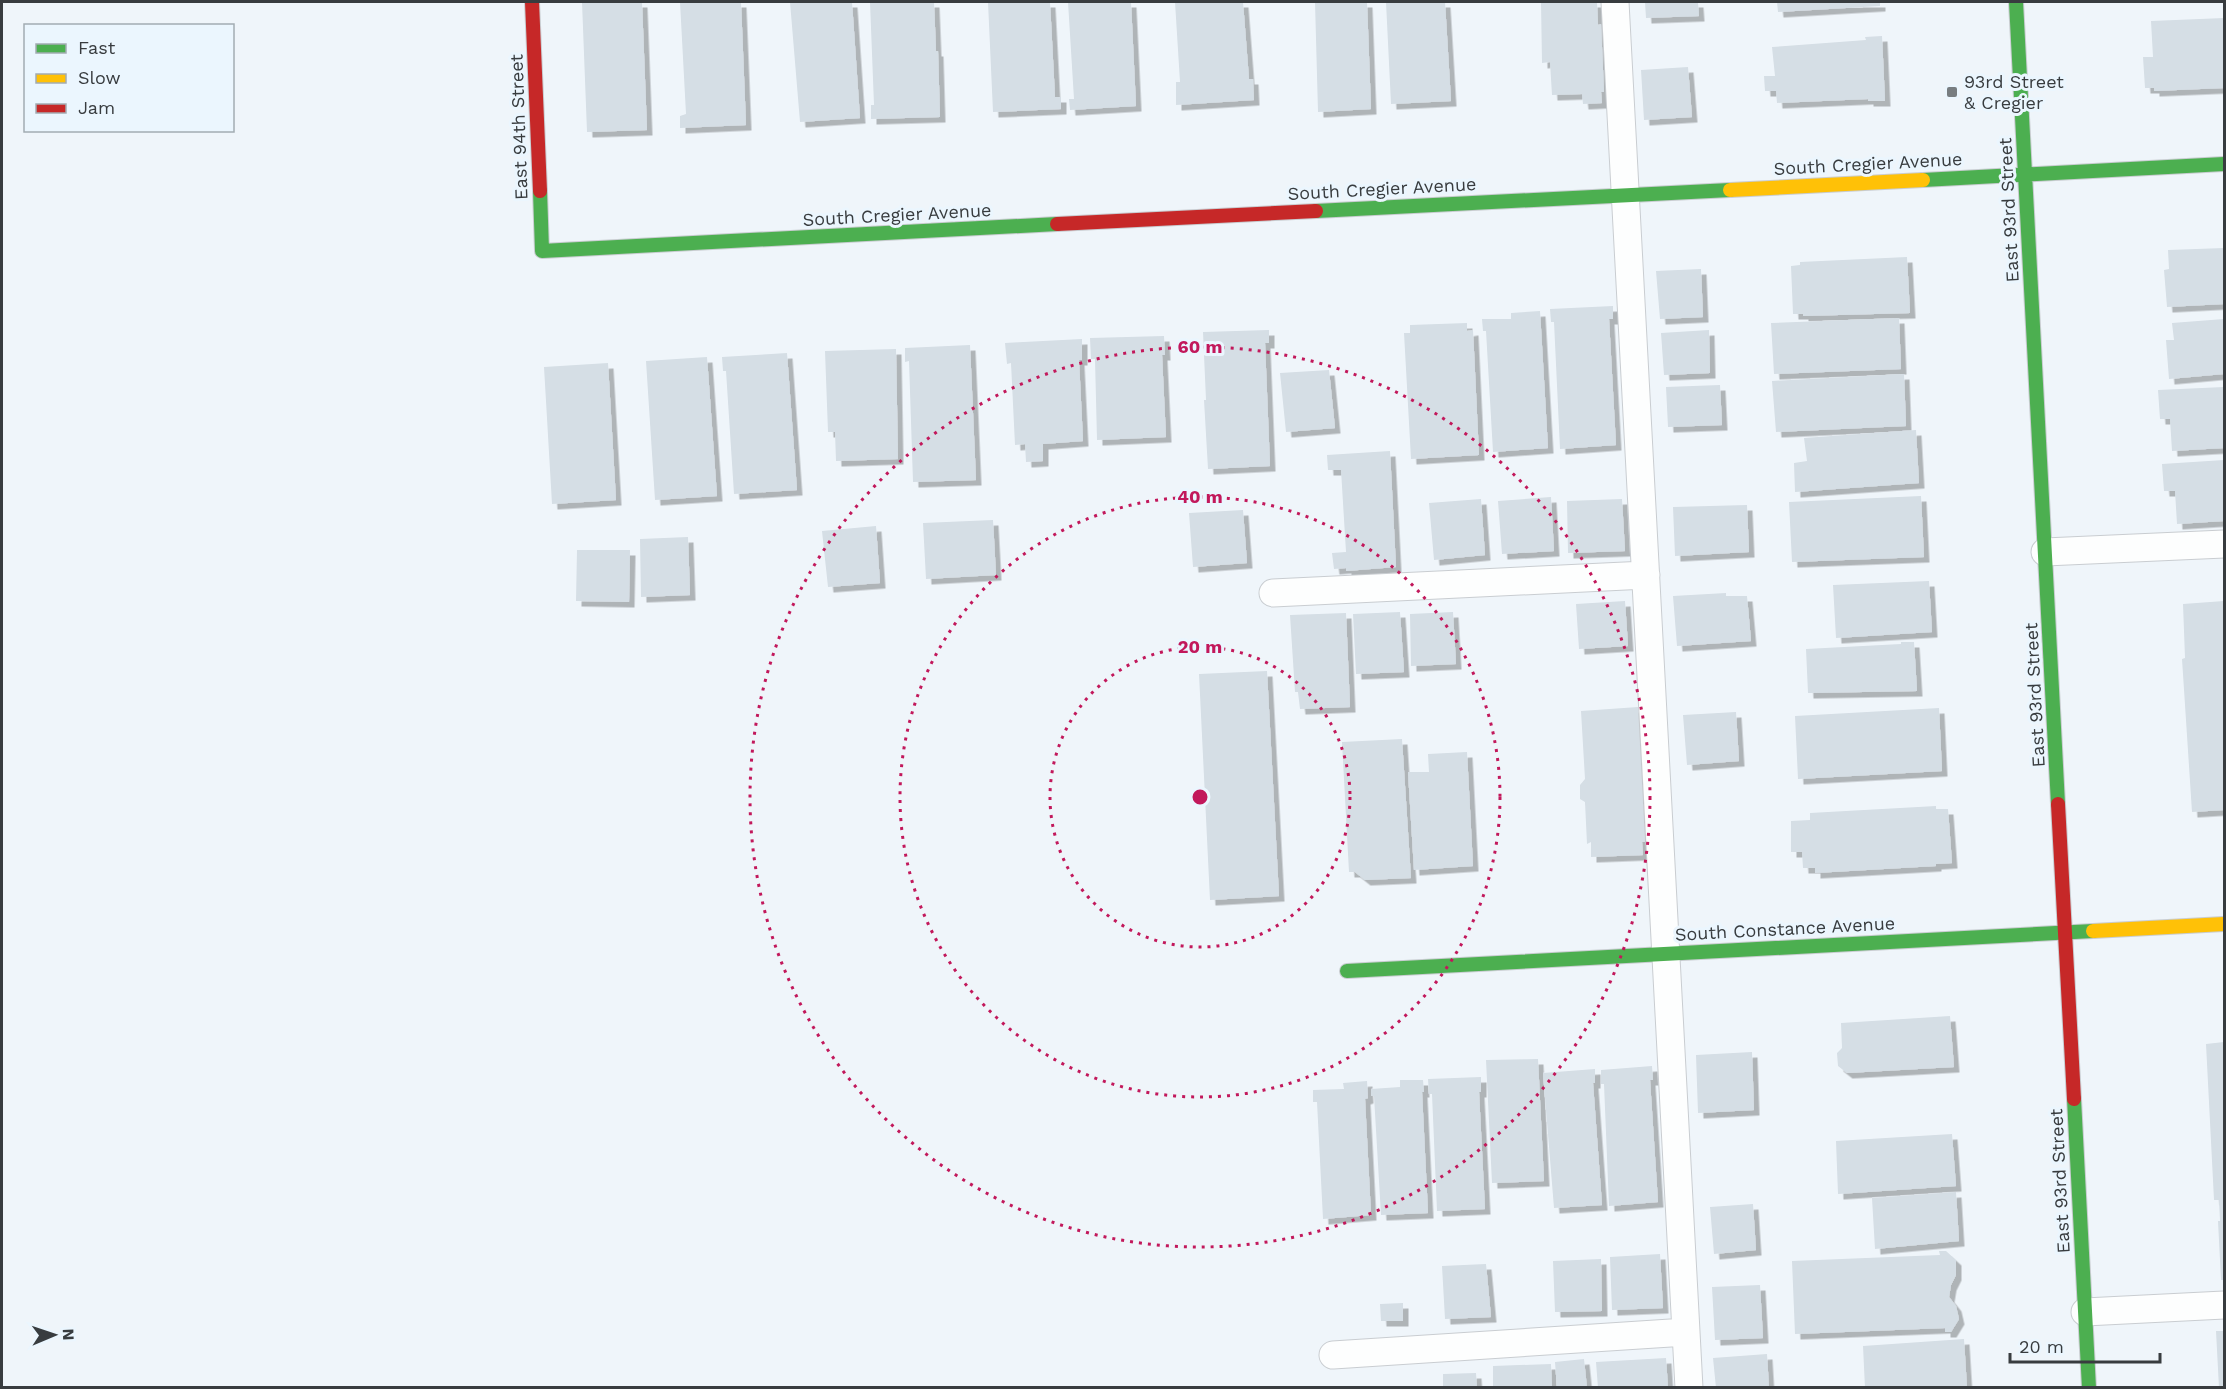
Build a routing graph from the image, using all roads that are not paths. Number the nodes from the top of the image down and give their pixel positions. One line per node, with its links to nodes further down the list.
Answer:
1 (532, 2): 7 (street, East 94th Street)
2 (1615, 2): 6 (lane)
3 (2016, 2): 5 (street, East 93rd Street)
4 (2224, 164): 5 (street, South Cregier Avenue)
5 (2025, 174): 6 (street, South Cregier Avenue); 9 (street, East 93rd Street)
6 (1626, 195): 7 (street, South Cregier Avenue); 10 (lane)
7 (542, 251)
8 (2224, 544): 9 (lane)
9 (2045, 552): 13 (street, East 93rd Street)
10 (1646, 575): 11 (lane); 14 (lane)
11 (1273, 594)
12 (2224, 924): 13 (street, South Constance Avenue)
13 (2065, 932): 14 (street, South Constance Avenue); 17 (street, East 93rd Street)
14 (1666, 953): 15 (street, South Constance Avenue); 18 (lane)
15 (1347, 970)
16 (2224, 1305): 17 (lane)
17 (2085, 1312): 21 (street, East 93rd Street)
18 (1686, 1332): 19 (lane); 20 (lane)
19 (1333, 1355)
20 (1689, 1388)
21 (2089, 1388)

